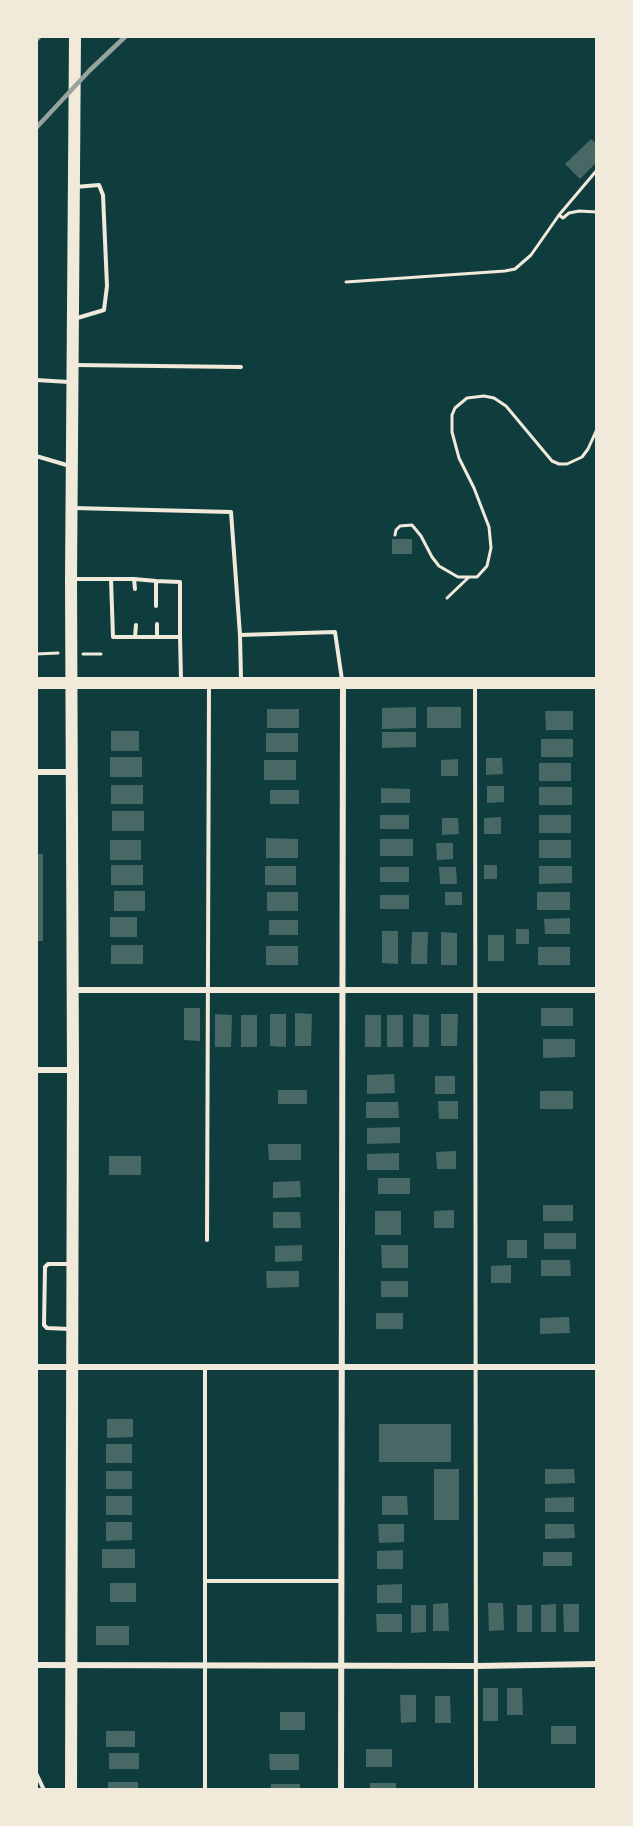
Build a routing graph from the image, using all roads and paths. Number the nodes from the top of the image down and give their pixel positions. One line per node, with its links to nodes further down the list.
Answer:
1 (75, 36): 3 (main road)
2 (597, 170): 5 (path)
3 (74, 187): 7 (main road); 7 (lane)
4 (597, 213): 5 (path)
5 (559, 215): 6 (path)
6 (345, 282)
7 (74, 319): 8 (main road)
8 (73, 365): 9 (lane); 11 (main road)
9 (241, 368)
10 (36, 380): 11 (lane)
11 (73, 382): 14 (main road)
12 (597, 429): 17 (path)
13 (36, 456): 14 (lane)
14 (73, 467): 15 (main road)
15 (72, 508): 18 (main road); 27 (lane)
16 (395, 535): 17 (path)
17 (468, 578): 23 (path)
18 (71, 579): 19 (lane); 35 (main road)
19 (111, 579): 20 (lane); 28 (lane)
20 (135, 579): 21 (lane); 22 (lane)
21 (156, 581): 24 (lane); 30 (lane)
22 (135, 589)
23 (447, 598)
24 (156, 606)
25 (157, 624): 29 (lane)
26 (136, 625): 28 (lane)
27 (240, 635): 37 (lane); 38 (lane)
28 (135, 637): 29 (lane)
29 (157, 637): 30 (lane)
30 (180, 637): 32 (lane)
31 (36, 683): 35 (main road)
32 (181, 683): 35 (main road); 36 (main road)
33 (475, 683): 34 (main road); 38 (main road); 44 (lane)
34 (597, 683)
35 (72, 684): 40 (main road)
36 (209, 684): 37 (main road); 42 (lane)
37 (241, 684): 38 (main road)
38 (343, 684): 43 (street)
39 (36, 772): 40 (street)
40 (72, 772): 41 (main road)
41 (72, 990): 42 (street); 47 (main road)
42 (208, 990): 43 (street); 48 (lane)
43 (342, 990): 44 (street); 52 (street)
44 (475, 990): 45 (street); 53 (lane)
45 (597, 990)
46 (36, 1070): 47 (street)
47 (73, 1070): 49 (main road)
48 (207, 1240)
49 (72, 1264): 50 (main road); 50 (lane)
50 (72, 1329): 56 (main road)
51 (205, 1366): 52 (street); 56 (street); 57 (lane)
52 (342, 1366): 53 (street); 58 (street)
53 (476, 1366): 54 (street); 64 (lane)
54 (597, 1366)
55 (36, 1367): 56 (street)
56 (72, 1367): 61 (main road)
57 (206, 1581): 58 (lane); 62 (lane)
58 (341, 1581): 63 (street)
59 (597, 1664): 64 (street)
60 (36, 1665): 61 (street)
61 (72, 1665): 62 (street); 67 (main road)
62 (206, 1665): 63 (street); 68 (lane)
63 (341, 1665): 64 (street); 69 (street)
64 (476, 1666): 70 (lane)
65 (36, 1773): 66 (lane)
66 (44, 1790)
67 (71, 1790)
68 (205, 1790)
69 (341, 1790)
70 (476, 1790)

